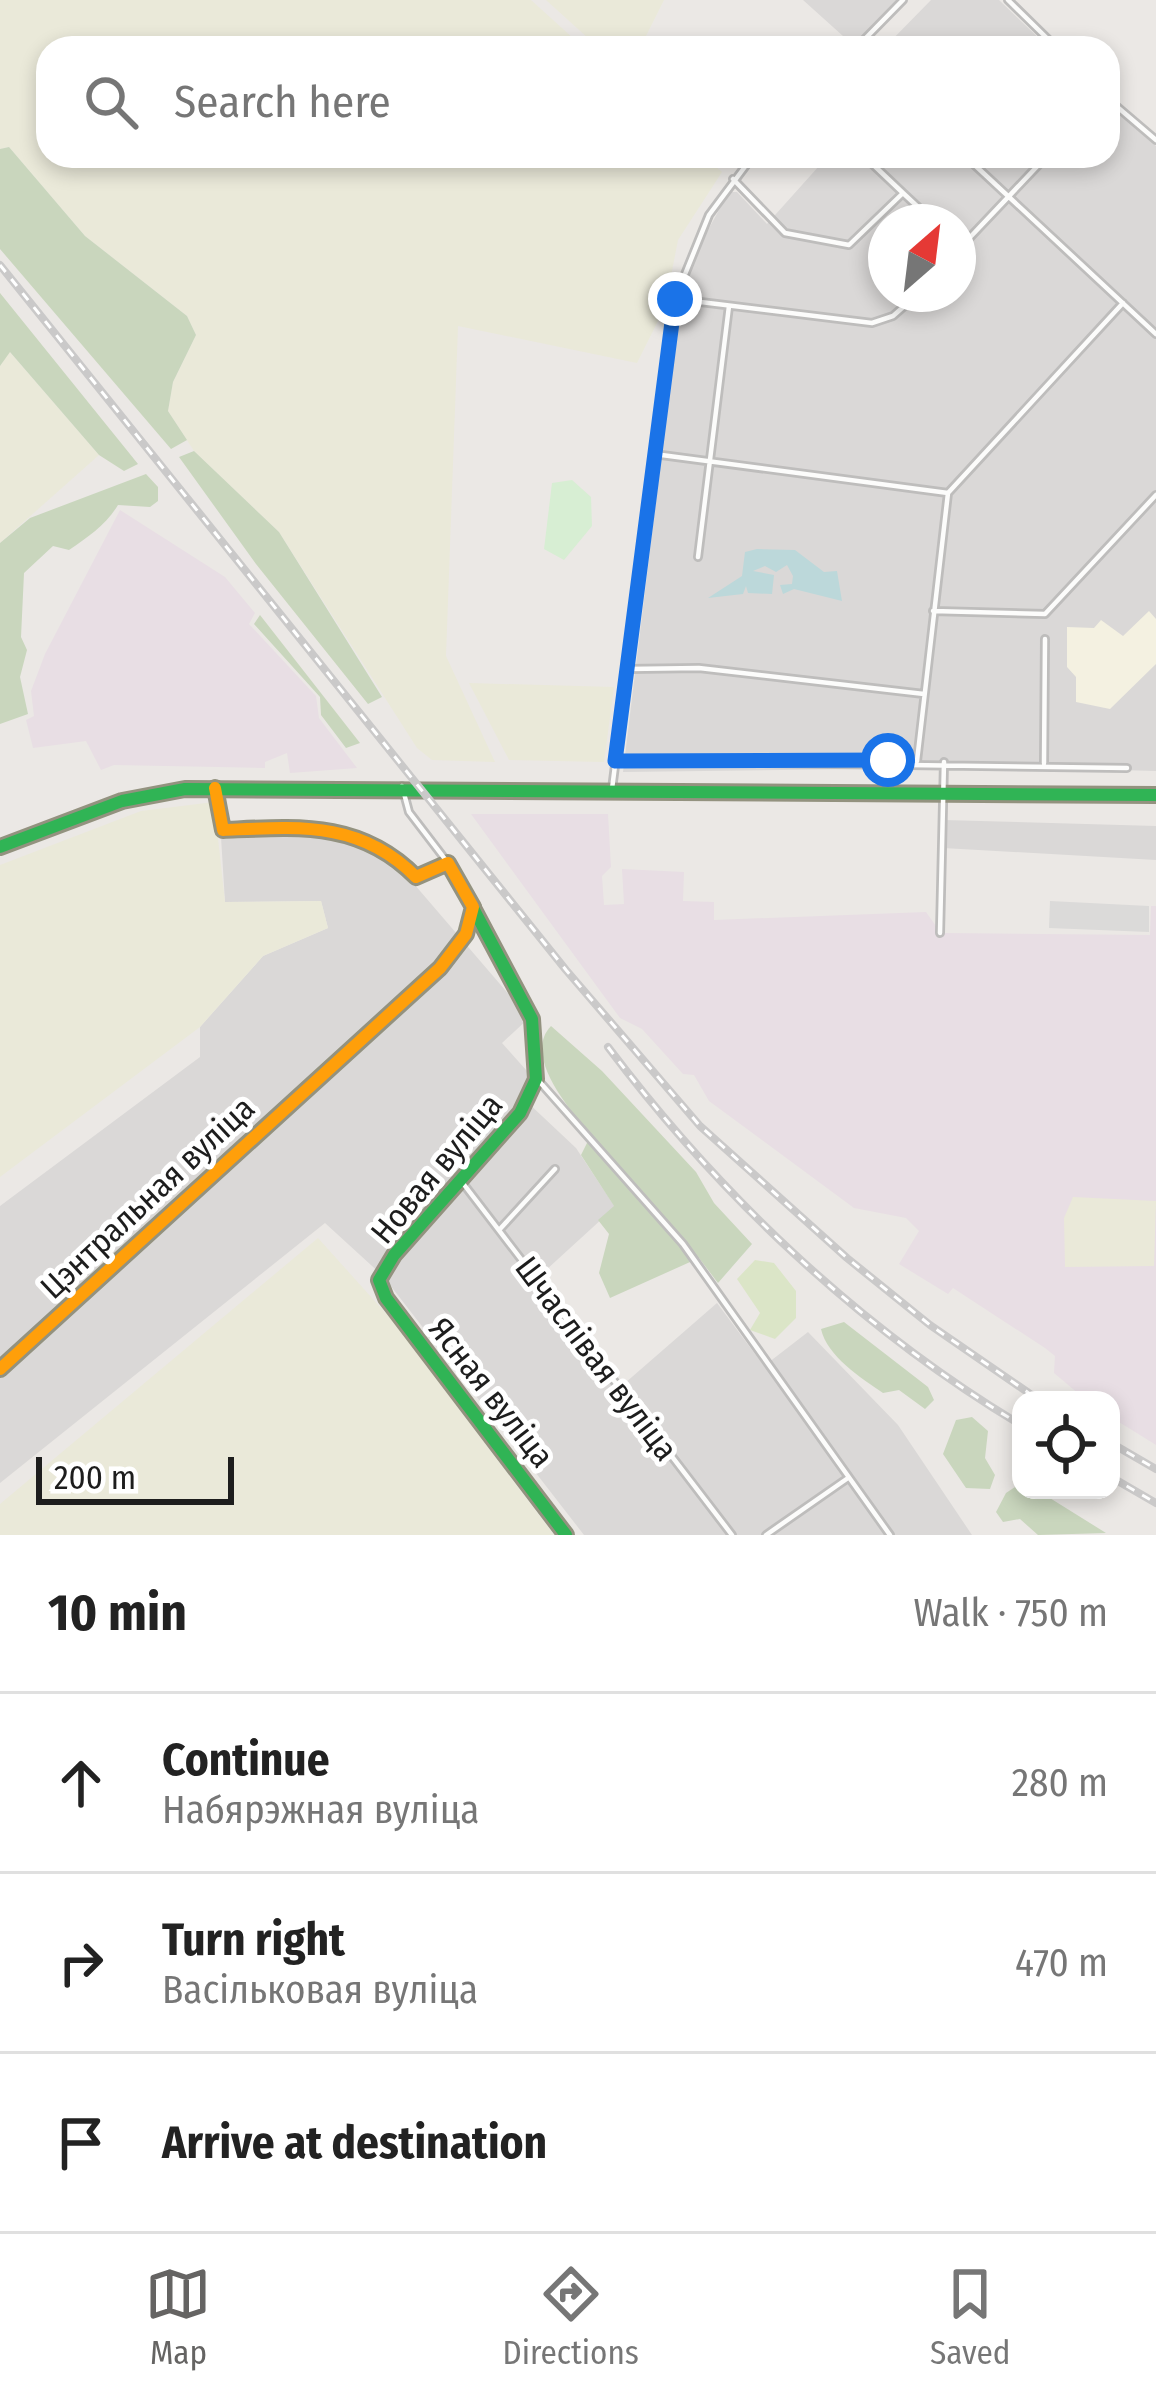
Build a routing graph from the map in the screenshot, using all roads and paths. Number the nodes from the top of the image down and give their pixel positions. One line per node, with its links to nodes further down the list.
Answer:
1 (903, 0): 3 (street)
2 (1008, 0): 4 (street)
3 (868, 36)
4 (1045, 36)
5 (1120, 109): 6 (street)
6 (1156, 140)
7 (742, 168): 11 (street)
8 (877, 168): 12 (street)
9 (978, 168): 13 (street)
10 (1036, 168): 13 (street)
11 (733, 178): 12 (street); 16 (street)
12 (903, 193): 14 (street)
13 (1009, 196): 15 (street); 17 (street)
14 (915, 204)
15 (976, 230)
16 (675, 299): 18 (street); 21 (street)
17 (1123, 303): 20 (street); 23 (street)
18 (729, 306): 19 (street); 22 (street)
19 (898, 312)
20 (1156, 334)
21 (654, 454): 22 (street); 28 (street)
22 (707, 461): 23 (street); 25 (street)
23 (948, 493): 26 (street)
24 (1156, 495): 26 (street)
25 (698, 557)
26 (933, 611): 29 (street)
27 (1045, 640): 33 (street)
28 (628, 669): 29 (street); 30 (street)
29 (924, 694): 31 (street)
30 (615, 761): 31 (street); 37 (street)
31 (917, 761): 32 (street)
32 (944, 762): 33 (street); 38 (street)
33 (1044, 763): 34 (street)
34 (1127, 767)
35 (402, 786): 36 (street); 37 (street); 41 (street)
36 (215, 788): 40 (street); 41 (street)
37 (612, 789): 38 (street)
38 (940, 791): 39 (street); 43 (street)
39 (1156, 795)
40 (0, 847)
41 (448, 863): 42 (street)
42 (472, 907): 44 (street, Новая вуліца); 49 (street, Цэнтральная вуліца)
43 (940, 933)
44 (536, 1078): 46 (street, Новая вуліца); 50 (street)
45 (555, 1169): 47 (street)
46 (462, 1182): 47 (street, Шчаслівая вуліца); 48 (street, Новая вуліца)
47 (500, 1229): 52 (street, Шчаслівая вуліца)
48 (380, 1280): 51 (street, Ясная вуліца)
49 (0, 1370)
50 (848, 1478): 53 (street); 54 (street)
51 (566, 1535)
52 (732, 1535)
53 (766, 1535)
54 (890, 1535)

